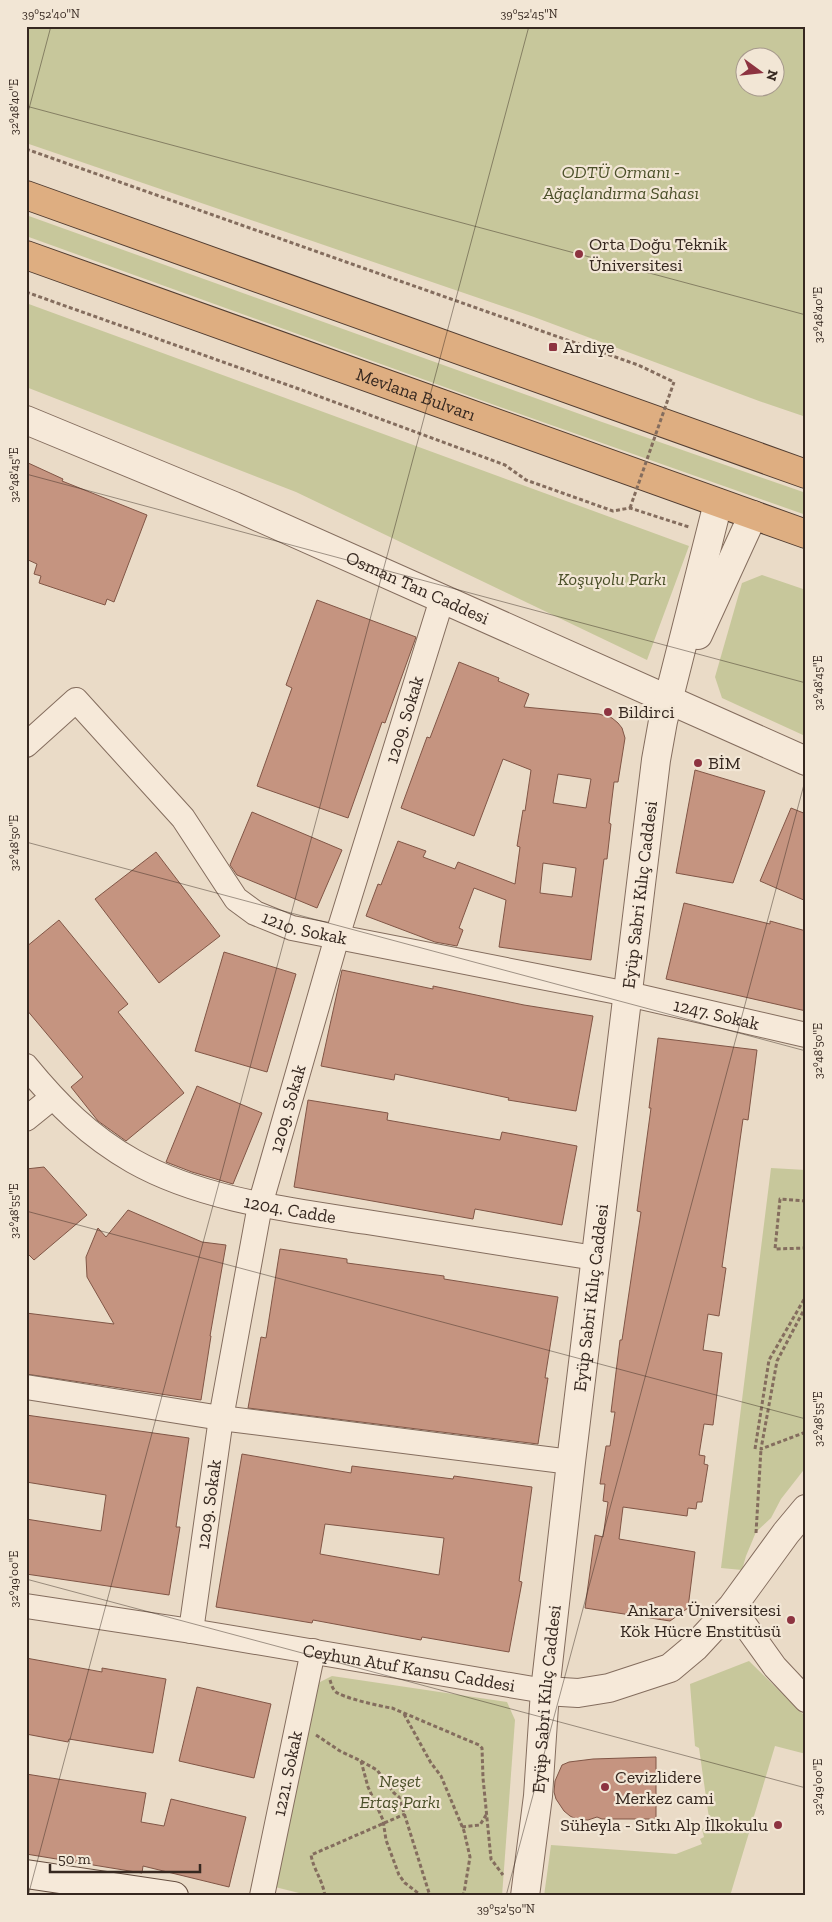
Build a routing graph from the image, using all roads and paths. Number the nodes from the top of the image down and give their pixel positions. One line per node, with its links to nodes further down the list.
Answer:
1 (26, 149): 8 (path, bridge)
2 (26, 195): 6 (highway)
3 (26, 254): 7 (highway, Mevlana Bulvarı)
4 (26, 292): 8 (path)
5 (26, 420): 14 (street, Osman Tan Caddesi)
6 (806, 474)
7 (718, 503): 9 (highway, Mevlana Bulvarı); 12 (street, Eyüp Sabri Kılıç Caddesi)
8 (630, 508): 10 (path)
9 (753, 515): 11 (highway, Mevlana Bulvarı); 13 (street, Eyüp Sabri Kılıç Caddesi)
10 (679, 523)
11 (806, 534)
12 (706, 553): 13 (street); 15 (street, Eyüp Sabri Kılıç Caddesi)
13 (731, 563): 15 (street, Eyüp Sabri Kılıç Caddesi)
14 (442, 599): 15 (street, Osman Tan Caddesi); 18 (street, 1209. Sokak)
15 (669, 700): 17 (street, Osman Tan Caddesi); 19 (street, Eyüp Sabri Kılıç Caddesi)
16 (26, 745): 18 (street, 1210. Sokak)
17 (806, 761)
18 (337, 937): 19 (street, 1210. Sokak); 25 (street, 1209. Sokak)
19 (628, 994): 20 (street, 1247. Sokak); 27 (street, Eyüp Sabri Kılıç Caddesi)
20 (806, 1035)
21 (26, 1066): 22 (street, 1204. Cadde)
22 (52, 1098): 23 (street); 25 (street, 1204. Cadde)
23 (26, 1119)
24 (806, 1200): 26 (path)
25 (260, 1205): 27 (street, 1204. Cadde); 31 (street, 1209. Sokak)
26 (806, 1248)
27 (595, 1258): 35 (street, Eyüp Sabri Kılıç Caddesi)
28 (806, 1296): 33 (path)
29 (806, 1306): 34 (path)
30 (26, 1387): 31 (street)
31 (221, 1418): 35 (street); 40 (street, 1209. Sokak)
32 (806, 1432): 34 (path)
33 (755, 1449)
34 (761, 1449): 37 (path)
35 (571, 1462): 43 (street, Eyüp Sabri Kılıç Caddesi)
36 (806, 1509): 39 (street, Ceyhun Atuf Kansu Caddesi)
37 (756, 1539)
38 (26, 1606): 40 (street, Ceyhun Atuf Kansu Caddesi)
39 (732, 1607): 43 (street, Ceyhun Atuf Kansu Caddesi); 44 (street)
40 (190, 1631): 41 (street, Ceyhun Atuf Kansu Caddesi)
41 (313, 1651): 43 (street, Ceyhun Atuf Kansu Caddesi); 55 (street, 1221. Sokak)
42 (330, 1678): 45 (path)
43 (545, 1691): 60 (street, Eyüp Sabri Kılıç Caddesi)
44 (806, 1700)
45 (404, 1714): 49 (path); 51 (path)
46 (315, 1734): 47 (path)
47 (361, 1761): 48 (path); 50 (path)
48 (405, 1814): 50 (path); 58 (path)
49 (486, 1814): 51 (path); 53 (path)
50 (383, 1823): 56 (path); 57 (path)
51 (462, 1827): 59 (path)
52 (26, 1874): 54 (street)
53 (503, 1875)
54 (174, 1896)
55 (262, 1896)
56 (325, 1896)
57 (422, 1896)
58 (430, 1896)
59 (462, 1896)
60 (525, 1896)

